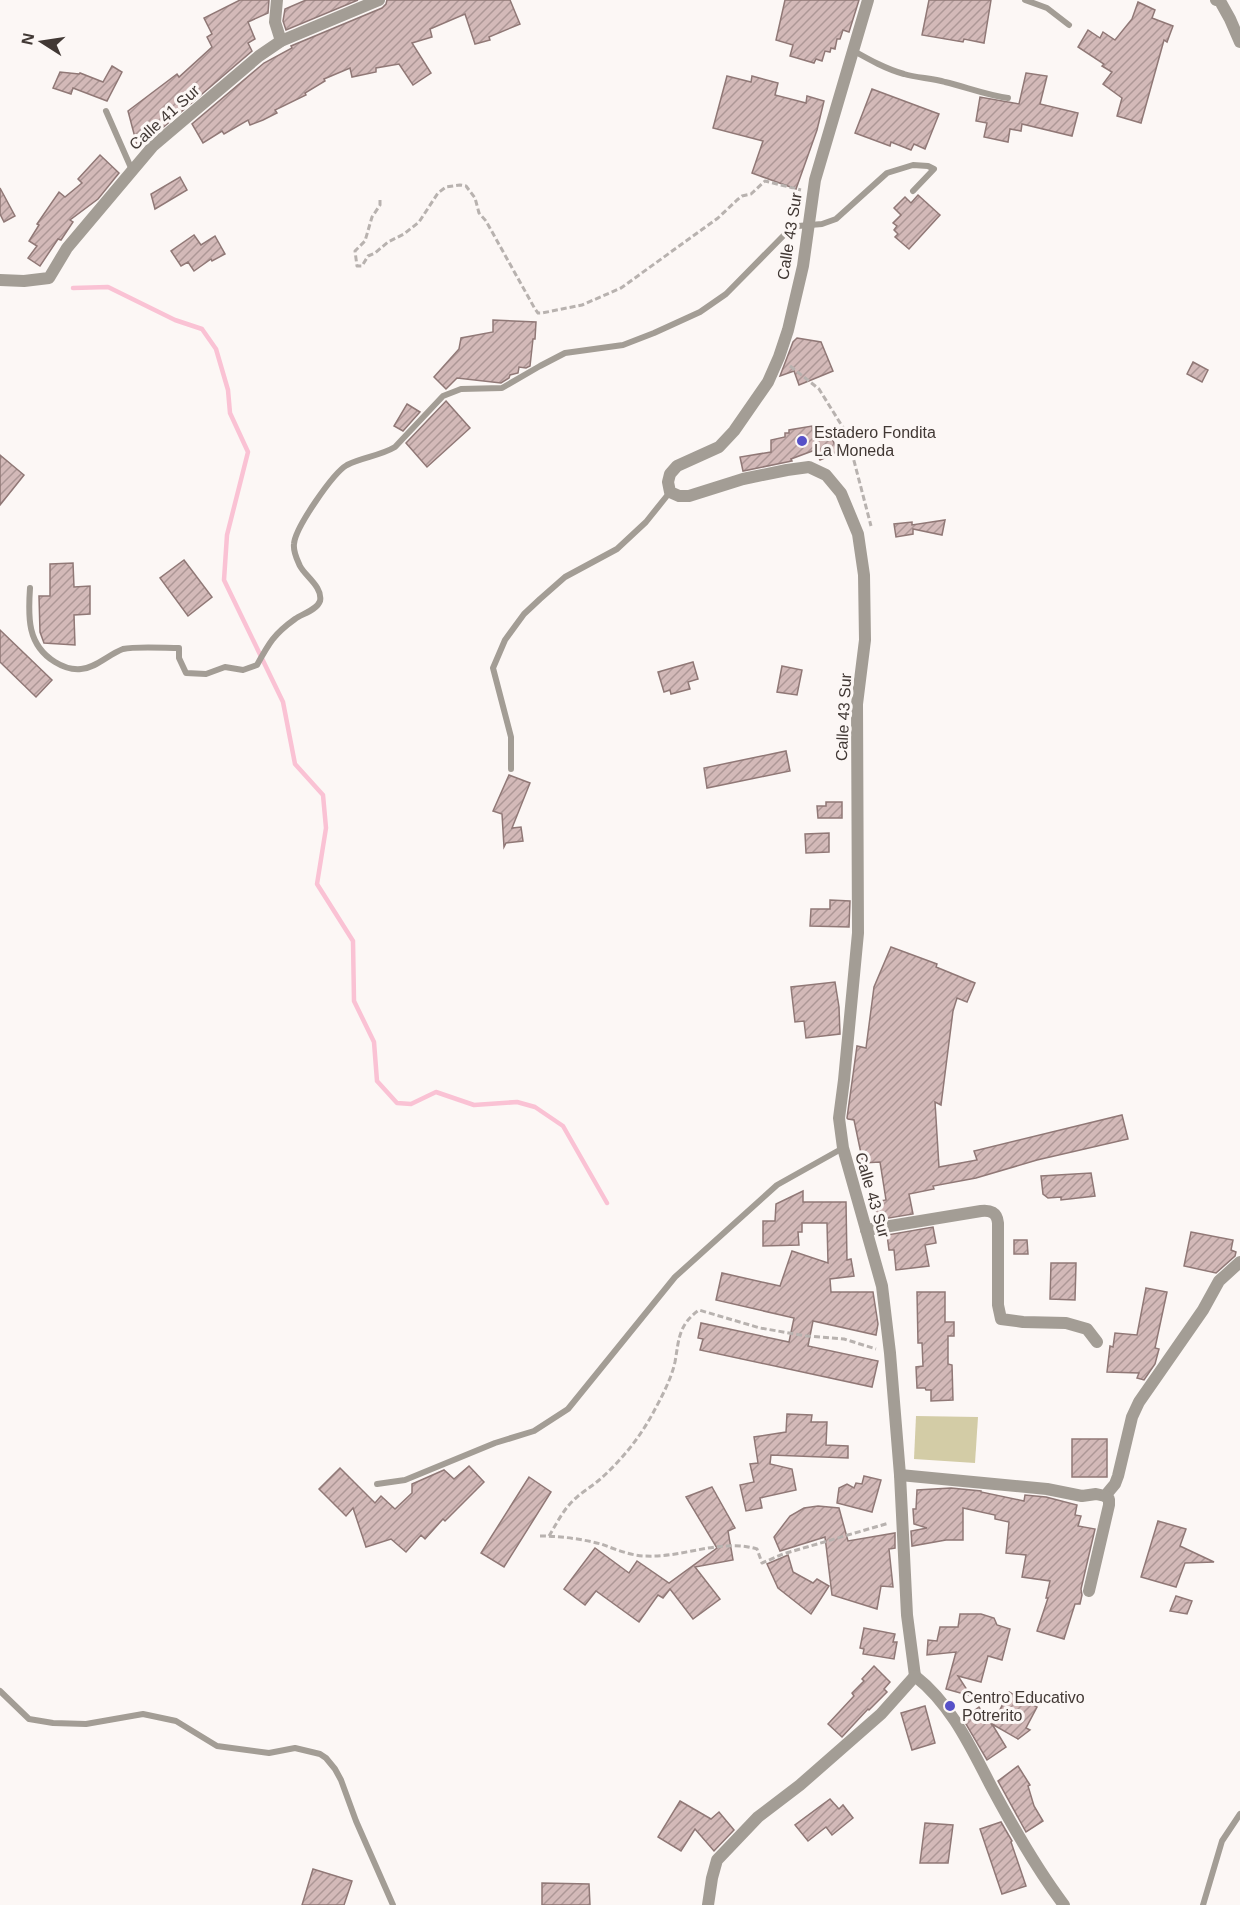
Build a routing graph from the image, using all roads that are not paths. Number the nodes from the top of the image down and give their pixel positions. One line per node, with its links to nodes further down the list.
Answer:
1 (277, 0): 7 (street)
2 (379, 0): 7 (street, Calle 41 Sur)
3 (868, 0): 9 (street, Calle 43 Sur)
4 (1025, 0): 6 (lane)
5 (1216, 0): 8 (street)
6 (1069, 25)
7 (281, 41): 12 (street, Calle 41 Sur)
8 (1240, 42)
9 (854, 51): 10 (lane); 14 (street, Calle 43 Sur)
10 (1008, 98)
11 (106, 111): 12 (lane)
12 (132, 170): 15 (street, Calle 41 Sur)
13 (913, 191): 14 (lane)
14 (808, 226): 16 (street, Calle 43 Sur); 17 (lane)
15 (0, 280)
16 (670, 492): 18 (lane); 19 (street, Calle 43 Sur)
17 (30, 588)
18 (511, 769)
19 (843, 1148): 20 (street, Calle 43 Sur); 24 (lane)
20 (866, 1230): 22 (street); 23 (street, Calle 43 Sur)
21 (1240, 1262): 25 (street)
22 (1097, 1342)
23 (900, 1475): 25 (street); 27 (street, Calle 43 Sur)
24 (377, 1484)
25 (1105, 1496): 26 (street)
26 (1089, 1592)
27 (915, 1677): 31 (street); 32 (street)
28 (0, 1691): 30 (lane)
29 (1240, 1814): 33 (lane)
30 (393, 1905)
31 (708, 1905)
32 (1064, 1905)
33 (1203, 1905)

